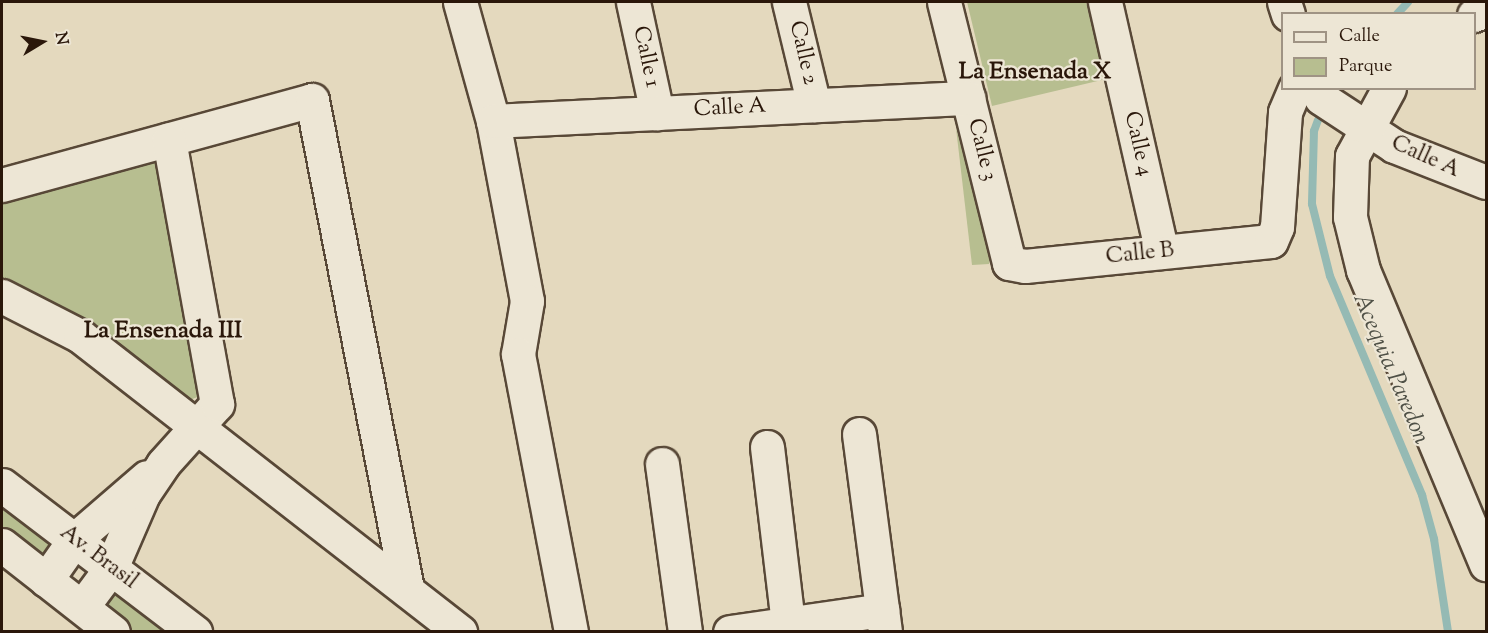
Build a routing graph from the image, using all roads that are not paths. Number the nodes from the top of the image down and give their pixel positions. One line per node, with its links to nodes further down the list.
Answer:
1 (460, 2): 12 (street)
2 (633, 2): 11 (street, Calle 1)
3 (789, 2): 10 (street, Calle 2)
4 (944, 2): 9 (street, Calle 3)
5 (1105, 2): 17 (street, Calle 4)
6 (1294, 90): 17 (street, Calle B)
7 (1317, 90): 13 (street, Calle A)
8 (1388, 90): 13 (street)
9 (968, 98): 10 (street, Calle A); 18 (street, Calle 3)
10 (814, 105): 11 (street, Calle A)
11 (657, 113): 12 (street, Calle A)
12 (493, 121): 38 (street)
13 (1365, 129): 15 (street, Calle A); 28 (street)
14 (169, 139): 16 (street); 20 (street); 31 (street)
15 (1486, 182)
16 (2, 185)
17 (1162, 252): 18 (street, Calle B)
18 (1009, 262)
19 (2, 296): 20 (street)
20 (197, 424): 23 (street); 31 (street)
21 (859, 434): 33 (street)
22 (767, 447): 34 (street)
23 (163, 464): 26 (street); 29 (street)
24 (662, 464): 39 (street)
25 (2, 485): 26 (street, Av. Brasil)
26 (74, 540): 29 (street, Av. Brasil); 30 (street)
27 (2, 545): 30 (street)
28 (1486, 564)
29 (111, 568): 32 (street); 36 (street, Av. Brasil)
30 (46, 580): 32 (street)
31 (407, 590): 37 (street)
32 (82, 607): 35 (street)
33 (883, 621): 34 (street)
34 (789, 627): 40 (street)
35 (113, 632)
36 (195, 632)
37 (460, 632)
38 (571, 632)
39 (685, 632)
40 (730, 632)

